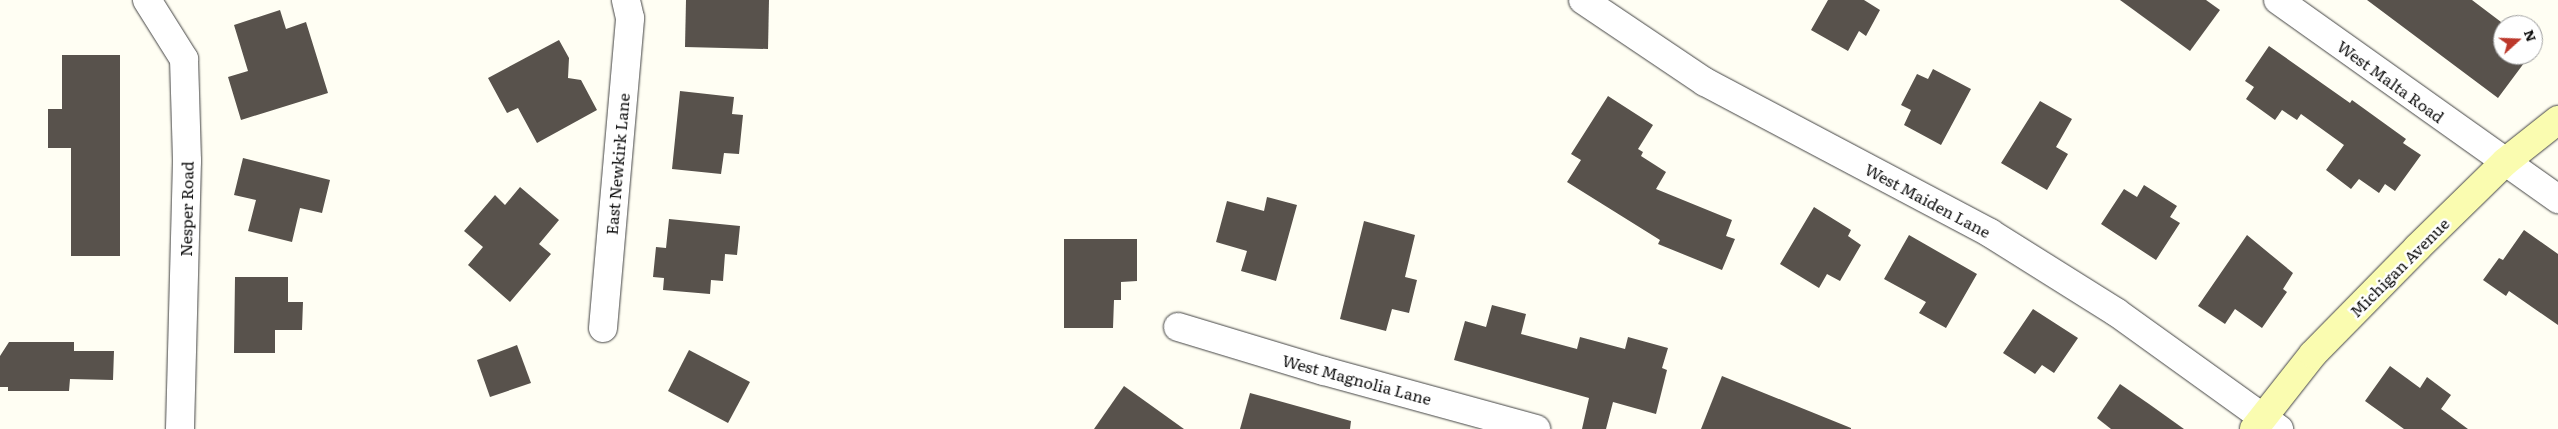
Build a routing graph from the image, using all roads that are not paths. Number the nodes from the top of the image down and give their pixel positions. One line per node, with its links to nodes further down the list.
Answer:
1 (147, 0): 11 (street, Nesper Road)
2 (626, 0): 9 (street, East Newkirk Lane)
3 (1583, 0): 10 (street, West Maiden Lane)
4 (2278, 0): 6 (street, West Malta Road)
5 (2558, 120): 6 (street, Michigan Avenue)
6 (2505, 162): 7 (street, West Malta Road); 10 (street, Michigan Avenue)
7 (2558, 198)
8 (1178, 327): 12 (street, West Magnolia Lane)
9 (603, 328)
10 (2265, 425)
11 (180, 429)
12 (1536, 429)

